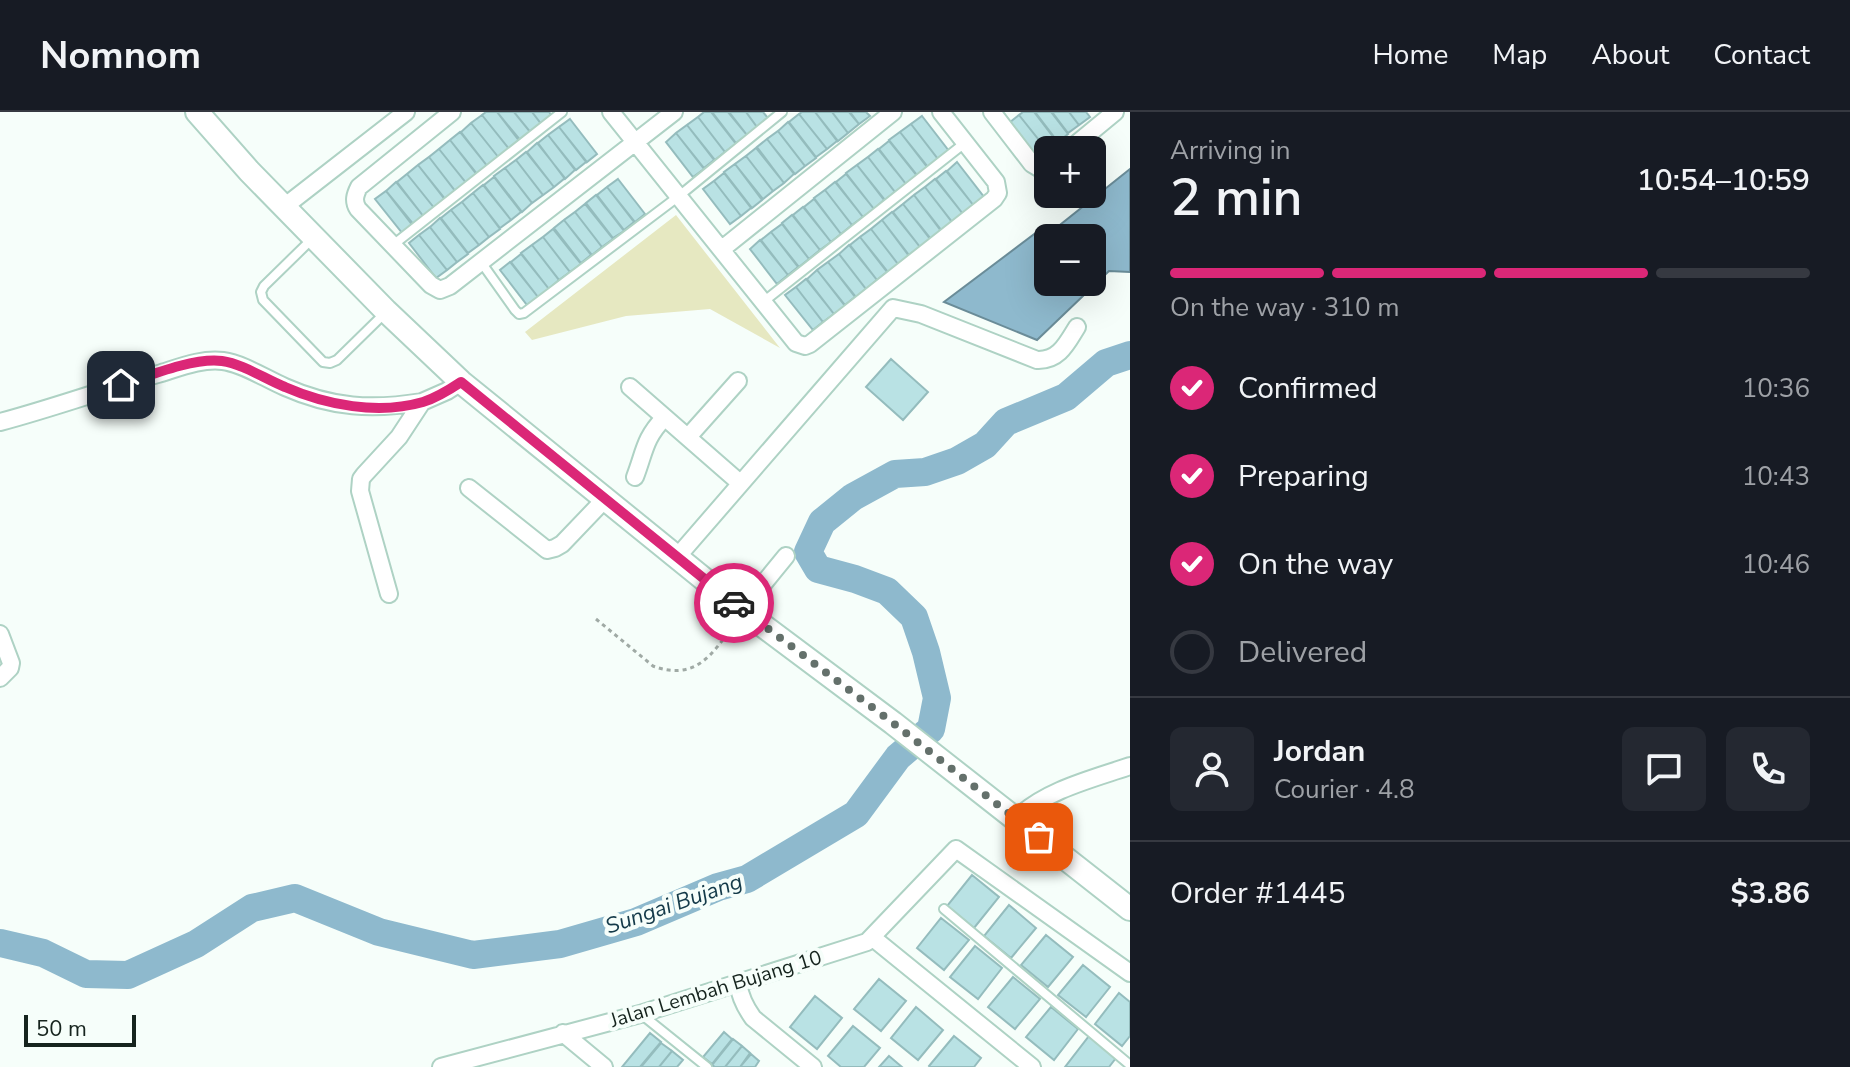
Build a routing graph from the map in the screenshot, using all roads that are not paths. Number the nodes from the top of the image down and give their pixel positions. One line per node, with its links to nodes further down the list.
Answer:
1 (197, 112): 17 (street)
2 (406, 112): 17 (street)
3 (452, 112): 19 (street)
4 (562, 112): 19 (lane)
5 (611, 112): 14 (street)
6 (674, 112): 14 (street)
7 (782, 112): 16 (lane)
8 (893, 112): 20 (street)
9 (941, 112): 13 (street)
10 (1115, 112): 12 (street)
11 (997, 114): 15 (street)
12 (1086, 136)
13 (966, 142): 22 (lane); 22 (street)
14 (636, 143): 16 (street); 21 (street)
15 (1034, 165)
16 (679, 196): 20 (street); 21 (lane)
17 (284, 207): 18 (street)
18 (314, 237): 23 (street); 23 (lane)
19 (393, 245): 21 (street)
20 (722, 249): 22 (street)
21 (481, 261)
22 (763, 302)
23 (386, 311): 26 (street)
24 (1077, 327): 33 (street)
25 (738, 381): 31 (street)
26 (461, 382): 28 (street); 35 (street)
27 (630, 387): 29 (street)
28 (422, 402): 30 (street); 38 (street)
29 (664, 418): 31 (street); 32 (street)
30 (0, 422)
31 (688, 437): 33 (street)
32 (635, 477)
33 (740, 483): 36 (street)
34 (469, 488): 35 (street)
35 (606, 498): 36 (street)
36 (678, 556): 39 (street)
37 (786, 556): 39 (street)
38 (389, 594)
39 (742, 610): 43 (street)
40 (0, 634): 41 (street)
41 (0, 678)
42 (1130, 766): 43 (street)
43 (1017, 818): 45 (street)
44 (944, 909): 51 (lane)
45 (1130, 909)
46 (873, 938): 47 (street, Jalan Lembah Bujang 10); 48 (street, Jalan Lembah Bujang 10); 56 (street)
47 (1130, 973)
48 (738, 983): 49 (street, Jalan Lembah Bujang 10); 55 (street)
49 (640, 1014): 50 (street, Jalan Lembah Bujang 10); 54 (lane)
50 (563, 1033): 52 (street, Jalan Lembah Bujang 10); 53 (street)
51 (1129, 1064)
52 (441, 1067)
53 (604, 1067)
54 (707, 1067)
55 (813, 1067)
56 (1032, 1067)

